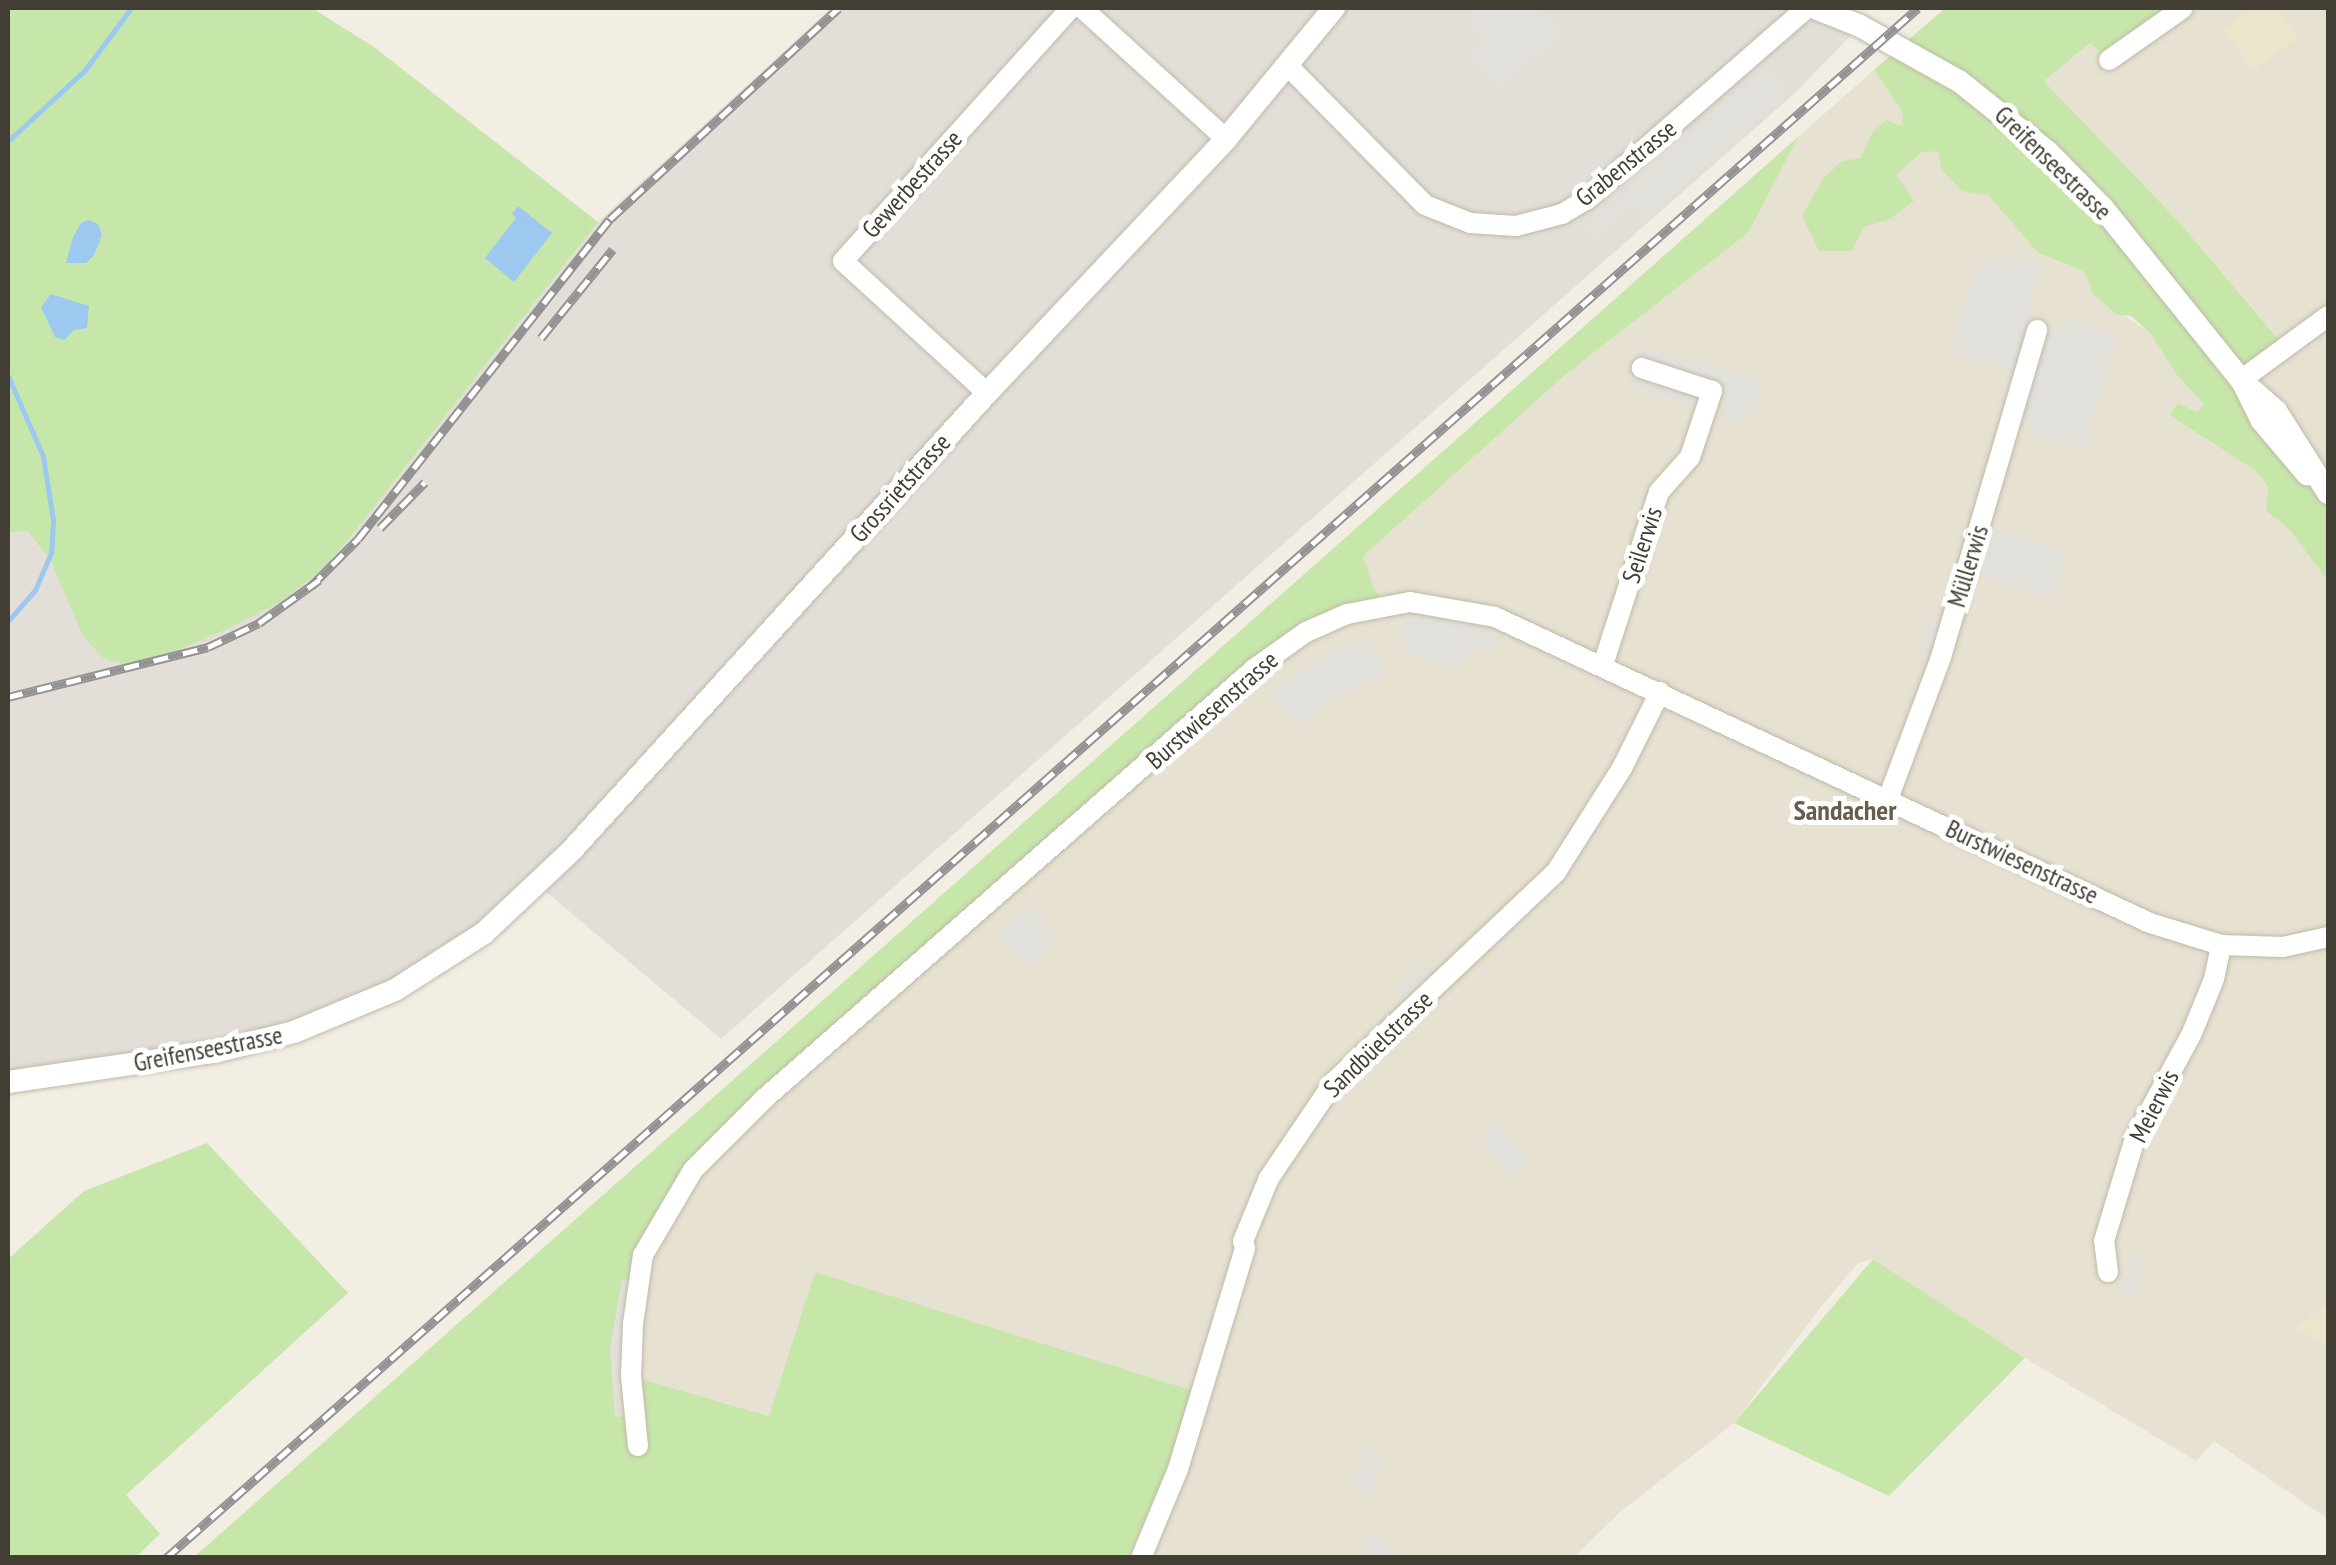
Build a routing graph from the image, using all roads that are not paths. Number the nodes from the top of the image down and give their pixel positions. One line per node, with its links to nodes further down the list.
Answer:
1 (1071, 8): 14 (street, Gewerbestrasse)
2 (1082, 8): 9 (street)
3 (1334, 8): 8 (street, Grossrietstrasse)
4 (1807, 8): 8 (street, Grabenstrasse)
5 (1815, 8): 13 (street, Greifenseestrasse)
6 (2183, 8): 7 (street)
7 (2109, 60)
8 (1290, 67): 9 (street, Grossrietstrasse)
9 (1226, 139): 14 (street, Grossrietstrasse)
10 (2328, 316): 13 (street)
11 (2038, 330): 18 (street, Müllerwis)
12 (1642, 368): 16 (street, Seilerwis)
13 (2242, 380): 15 (street, Greifenseestrasse)
14 (987, 393): 21 (street, Grossrietstrasse)
15 (2325, 488)
16 (1602, 665): 17 (street, Burstwiesenstrasse); 24 (street, Burstwiesenstrasse)
17 (1660, 692): 18 (street, Burstwiesenstrasse); 25 (street, Sandbüelstrasse)
18 (1888, 799): 20 (street, Burstwiesenstrasse)
19 (2328, 937): 20 (street, Burstwiesenstrasse)
20 (2222, 944): 23 (street, Meierwis)
21 (452, 956): 22 (street, Greifenseestrasse)
22 (8, 1082)
23 (2108, 1272)
24 (638, 1446)
25 (1142, 1558)

